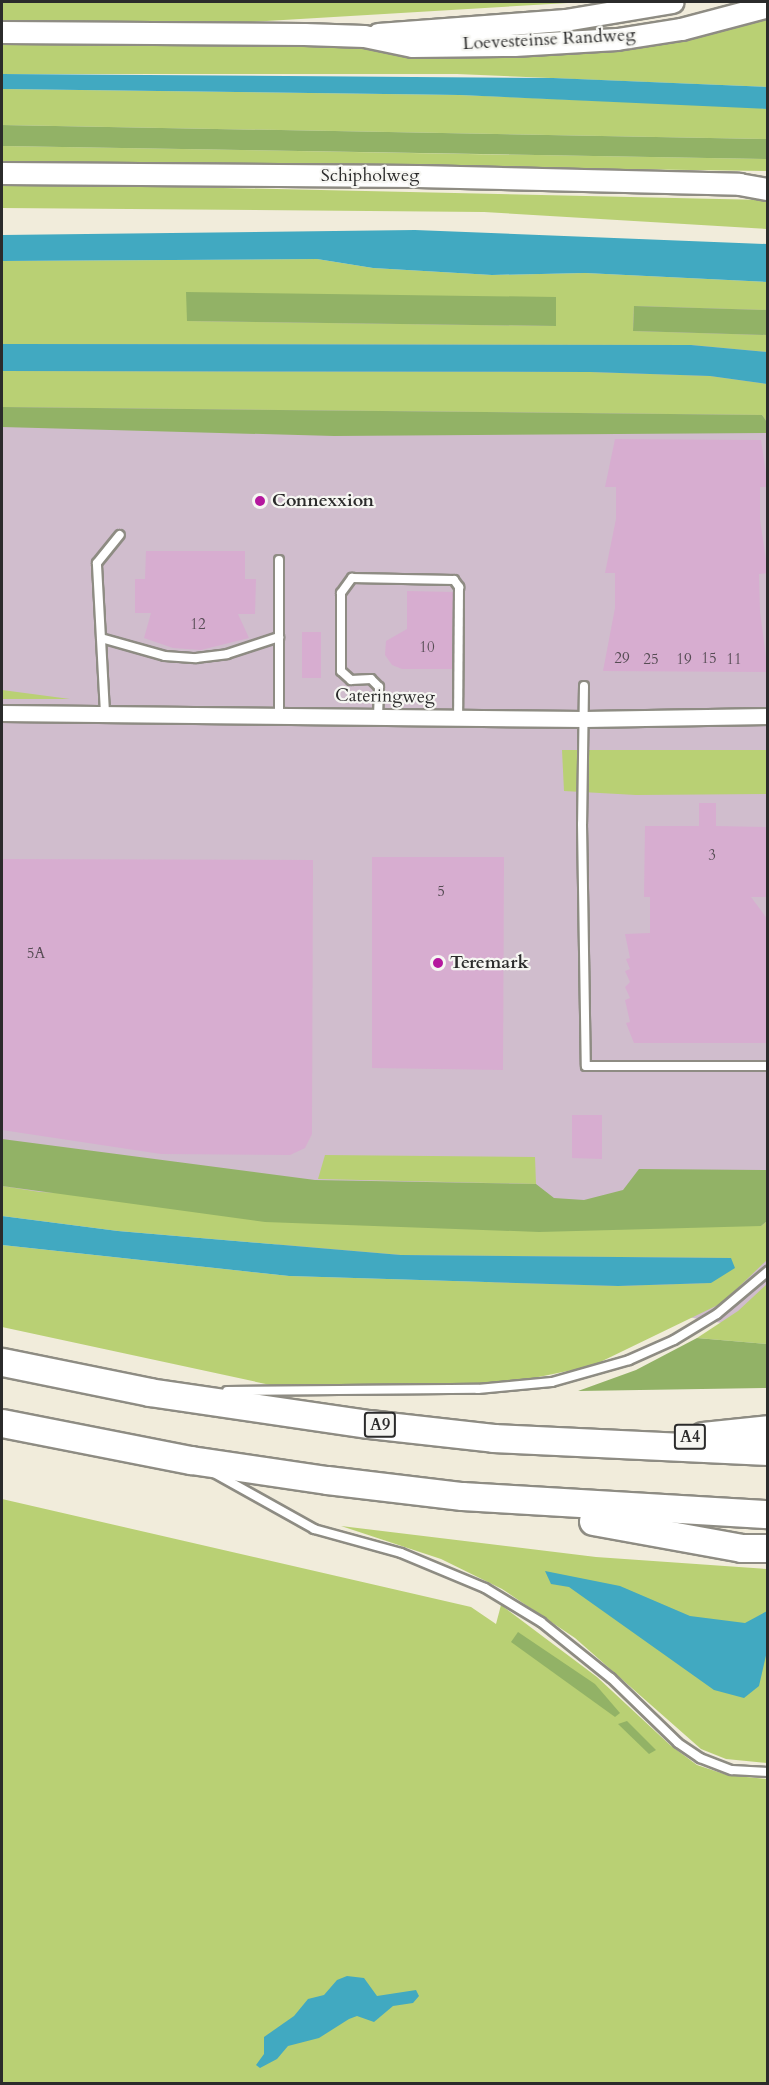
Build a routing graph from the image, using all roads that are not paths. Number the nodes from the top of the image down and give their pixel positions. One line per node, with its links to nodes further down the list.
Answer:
1 (672, 2): 4 (street, Loevesteinse Randweg)
2 (768, 6): 4 (street, Loevesteinse Randweg)
3 (2, 32): 4 (street, Loevesteinse Randweg)
4 (364, 36)
5 (2, 174): 7 (street, Schipholweg)
6 (768, 180): 7 (street, Schipholweg)
7 (739, 184): 8 (street, Schipholweg)
8 (768, 189)
9 (120, 535): 12 (lane)
10 (279, 560): 11 (lane)
11 (279, 637): 12 (lane); 16 (lane)
12 (101, 638): 15 (lane)
13 (584, 686): 20 (lane)
14 (2, 713): 15 (street, Cateringweg)
15 (105, 713): 16 (street, Cateringweg)
16 (279, 716): 18 (street, Cateringweg)
17 (768, 716): 20 (street, Cateringweg)
18 (378, 717): 19 (street, Cateringweg); 19 (lane)
19 (458, 718): 20 (street, Cateringweg)
20 (584, 719): 21 (lane)
21 (768, 1066)
22 (768, 1271): 24 (lane, A9)
23 (2, 1362): 24 (highway, A9)
24 (149, 1392): 27 (highway, A9)
25 (2, 1423): 29 (highway)
26 (768, 1429): 27 (highway, A4)
27 (612, 1445): 28 (highway, A9)
28 (768, 1451)
29 (191, 1460): 30 (highway); 33 (lane)
30 (462, 1496): 31 (highway); 32 (highway)
31 (768, 1514)
32 (768, 1548)
33 (768, 1772)

